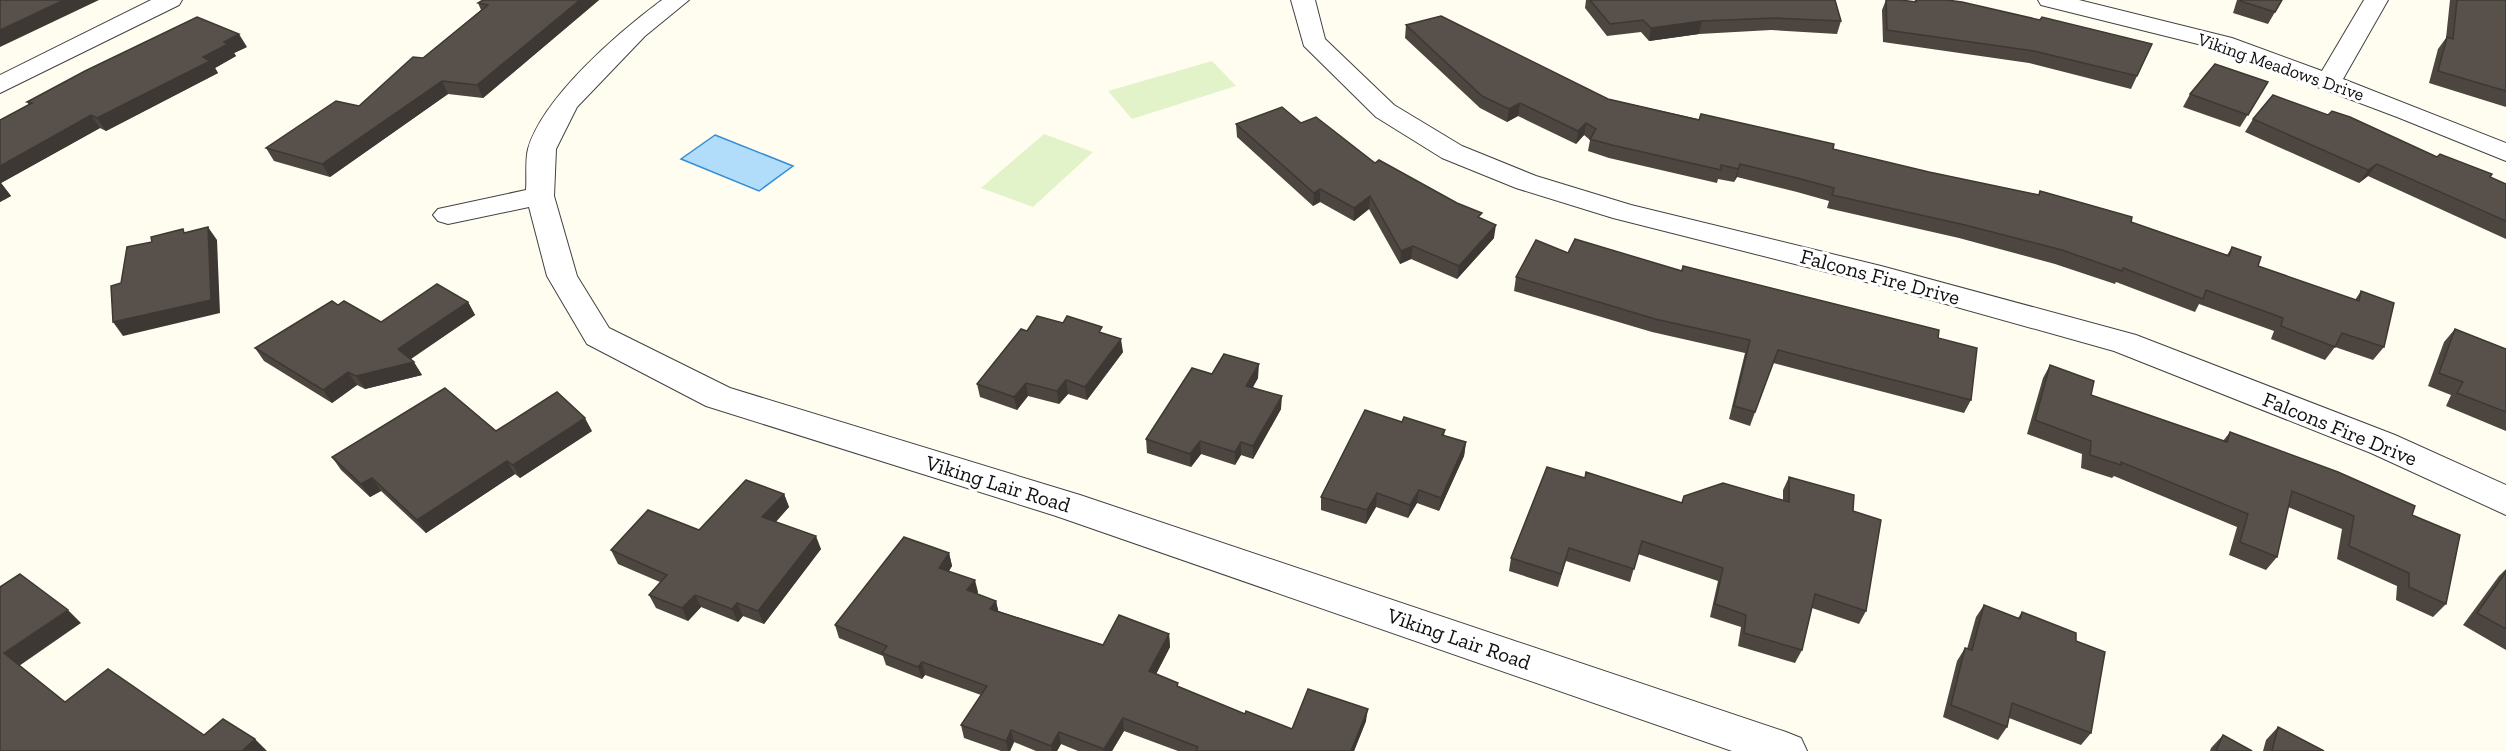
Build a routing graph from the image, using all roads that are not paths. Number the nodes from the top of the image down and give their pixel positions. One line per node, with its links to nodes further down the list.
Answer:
1 (170, 0): 7 (street)
2 (677, 0): 9 (street, Viking Lair Road)
3 (1303, 0): 11 (street, Falcons Fire Drive)
4 (2050, 0): 6 (street, Viking Meadows Drive)
5 (2376, 0): 6 (street)
6 (2328, 82): 8 (street, Viking Meadows Drive)
7 (0, 85)
8 (2506, 153)
9 (540, 196): 10 (street); 12 (street, Viking Lair Road)
10 (448, 215)
11 (2506, 501)
12 (1786, 751)

